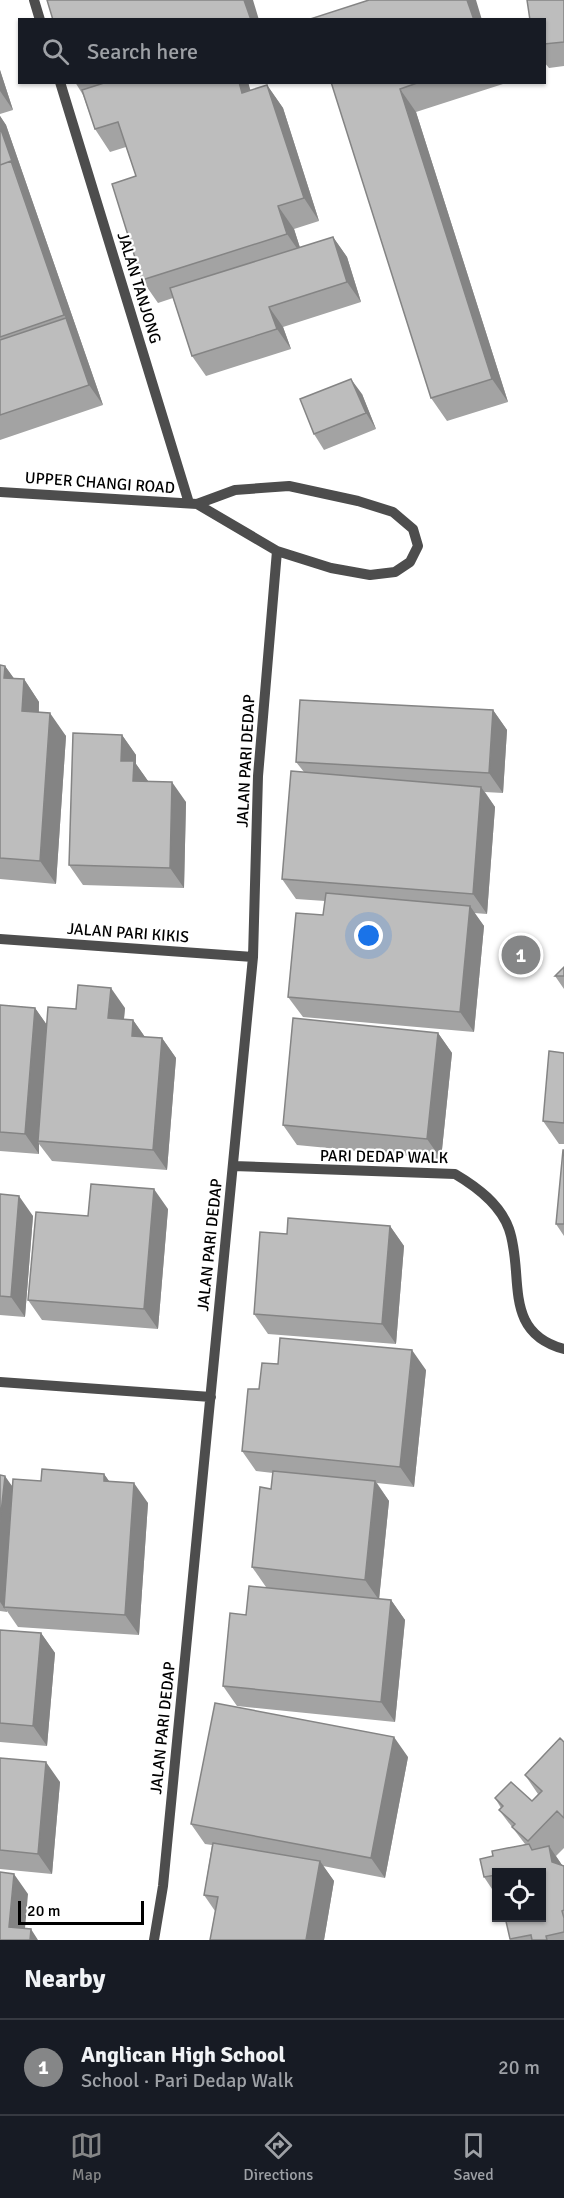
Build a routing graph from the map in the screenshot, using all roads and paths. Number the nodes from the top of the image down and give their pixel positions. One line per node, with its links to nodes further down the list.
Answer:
1 (34, 0): 2 (street)
2 (39, 18)
3 (61, 84): 5 (street, JALAN TANJONG)
4 (0, 492): 5 (street, UPPER CHANGI ROAD)
5 (193, 504): 6 (street, UPPER CHANGI ROAD); 6 (street, UPPER CHANGI ROAD)
6 (277, 551): 8 (street, JALAN PARI DEDAP)
7 (0, 939): 8 (street, JALAN PARI KIKIS)
8 (253, 957): 9 (street, JALAN PARI DEDAP)
9 (233, 1167): 10 (street, PARI DEDAP WALK); 12 (street, JALAN PARI DEDAP)
10 (564, 1348)
11 (0, 1382): 12 (street)
12 (211, 1397): 13 (street, JALAN PARI DEDAP)
13 (154, 1940)

